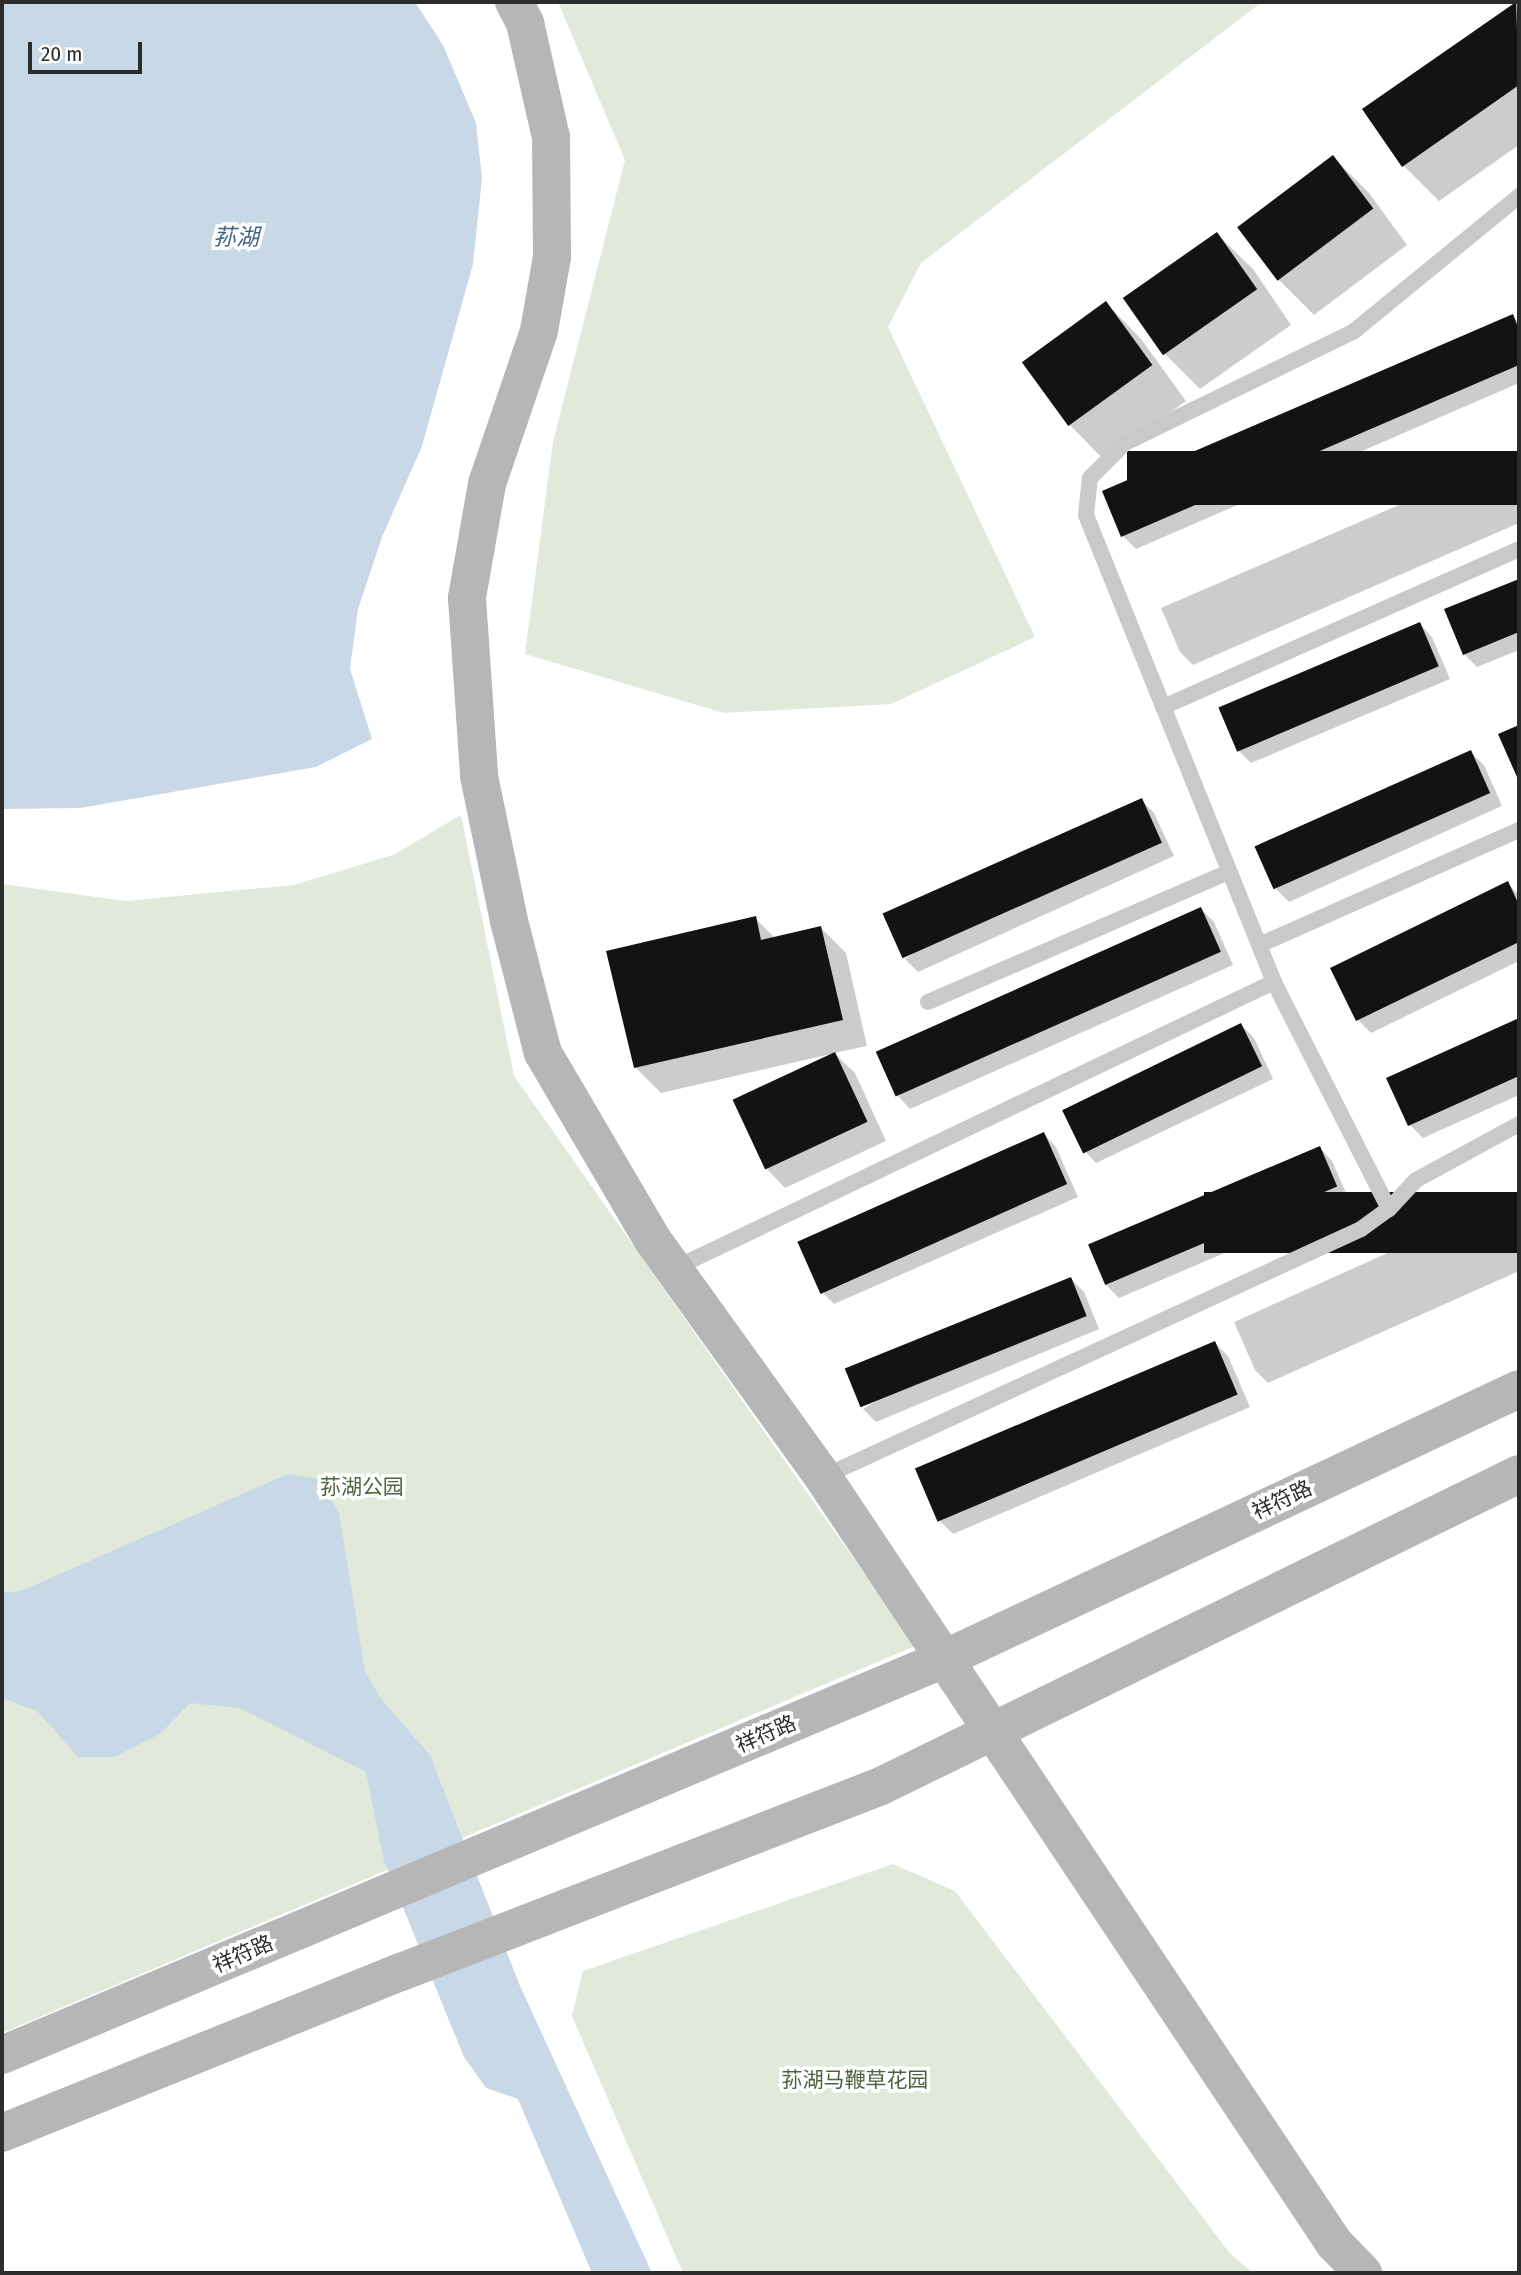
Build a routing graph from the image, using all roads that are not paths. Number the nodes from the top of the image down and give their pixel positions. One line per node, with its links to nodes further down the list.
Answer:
1 (514, 2): 12 (main road)
2 (1519, 196): 4 (lane)
3 (1519, 549): 4 (lane)
4 (1163, 706): 6 (lane)
5 (1519, 830): 7 (lane)
6 (1229, 872): 7 (lane); 9 (lane)
7 (1259, 946): 8 (lane)
8 (1274, 982): 11 (lane); 12 (lane)
9 (928, 1002)
10 (1519, 1124): 11 (lane)
11 (1389, 1209): 15 (lane)
12 (673, 1269): 15 (main road)
13 (1519, 1390): 16 (main road, 祥符路)
14 (1519, 1474): 17 (main road)
15 (823, 1477): 16 (main road)
16 (944, 1659): 17 (main road); 18 (main road, 祥符路)
17 (992, 1732): 19 (main road); 20 (main road)
18 (2, 2055)
19 (2, 2133)
20 (1363, 2273)

